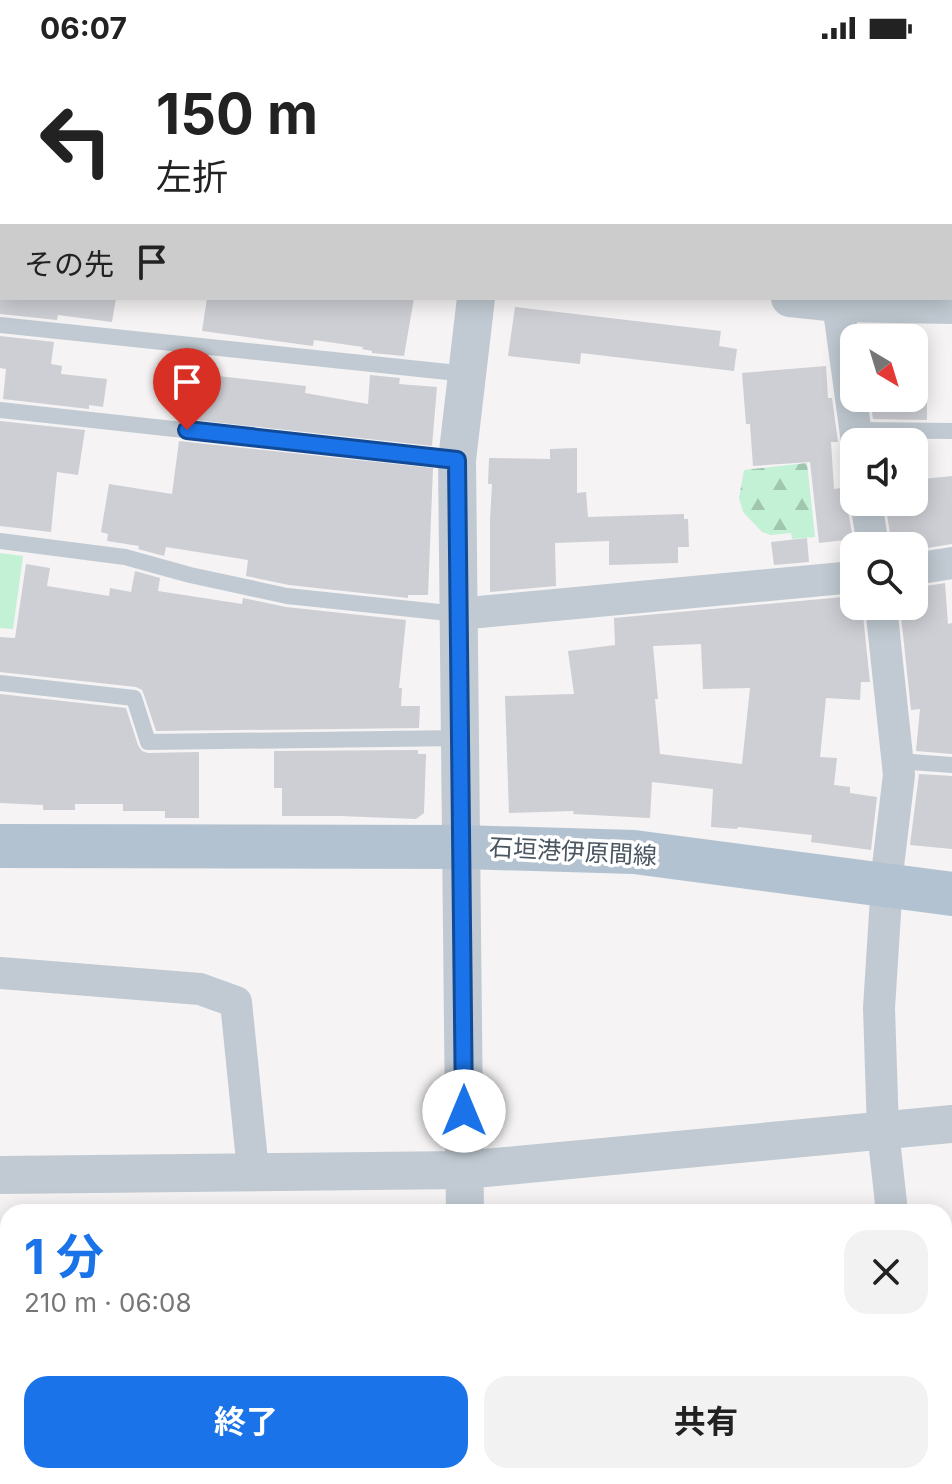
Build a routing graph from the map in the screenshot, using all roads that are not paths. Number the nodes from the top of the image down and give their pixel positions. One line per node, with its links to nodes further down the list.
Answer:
1 (476, 300): 6 (street)
2 (809, 300): 3 (street)
3 (838, 303): 4 (street); 8 (street)
4 (952, 305)
5 (0, 325): 6 (lane)
6 (467, 374): 11 (street)
7 (0, 410): 11 (lane)
8 (855, 428)
9 (952, 431): 10 (lane)
10 (928, 432)
11 (457, 460): 16 (street)
12 (0, 541): 16 (lane)
13 (952, 563): 14 (street)
14 (928, 567)
15 (840, 578): 16 (street)
16 (458, 614): 19 (street)
17 (883, 620): 20 (street)
18 (0, 683): 19 (lane)
19 (461, 738): 23 (street)
20 (898, 761): 21 (lane); 24 (street)
21 (952, 765)
22 (0, 846): 23 (main road, 石垣港伊原間線)
23 (462, 847): 24 (main road, 石垣港伊原間線); 29 (street)
24 (887, 886): 25 (main road, 石垣港伊原間線); 28 (street)
25 (952, 894)
26 (0, 973): 30 (street)
27 (952, 1124): 28 (street)
28 (883, 1131): 29 (street); 33 (street)
29 (464, 1170): 30 (street); 32 (street)
30 (253, 1171): 31 (street)
31 (0, 1175)
32 (465, 1204)
33 (891, 1204)

